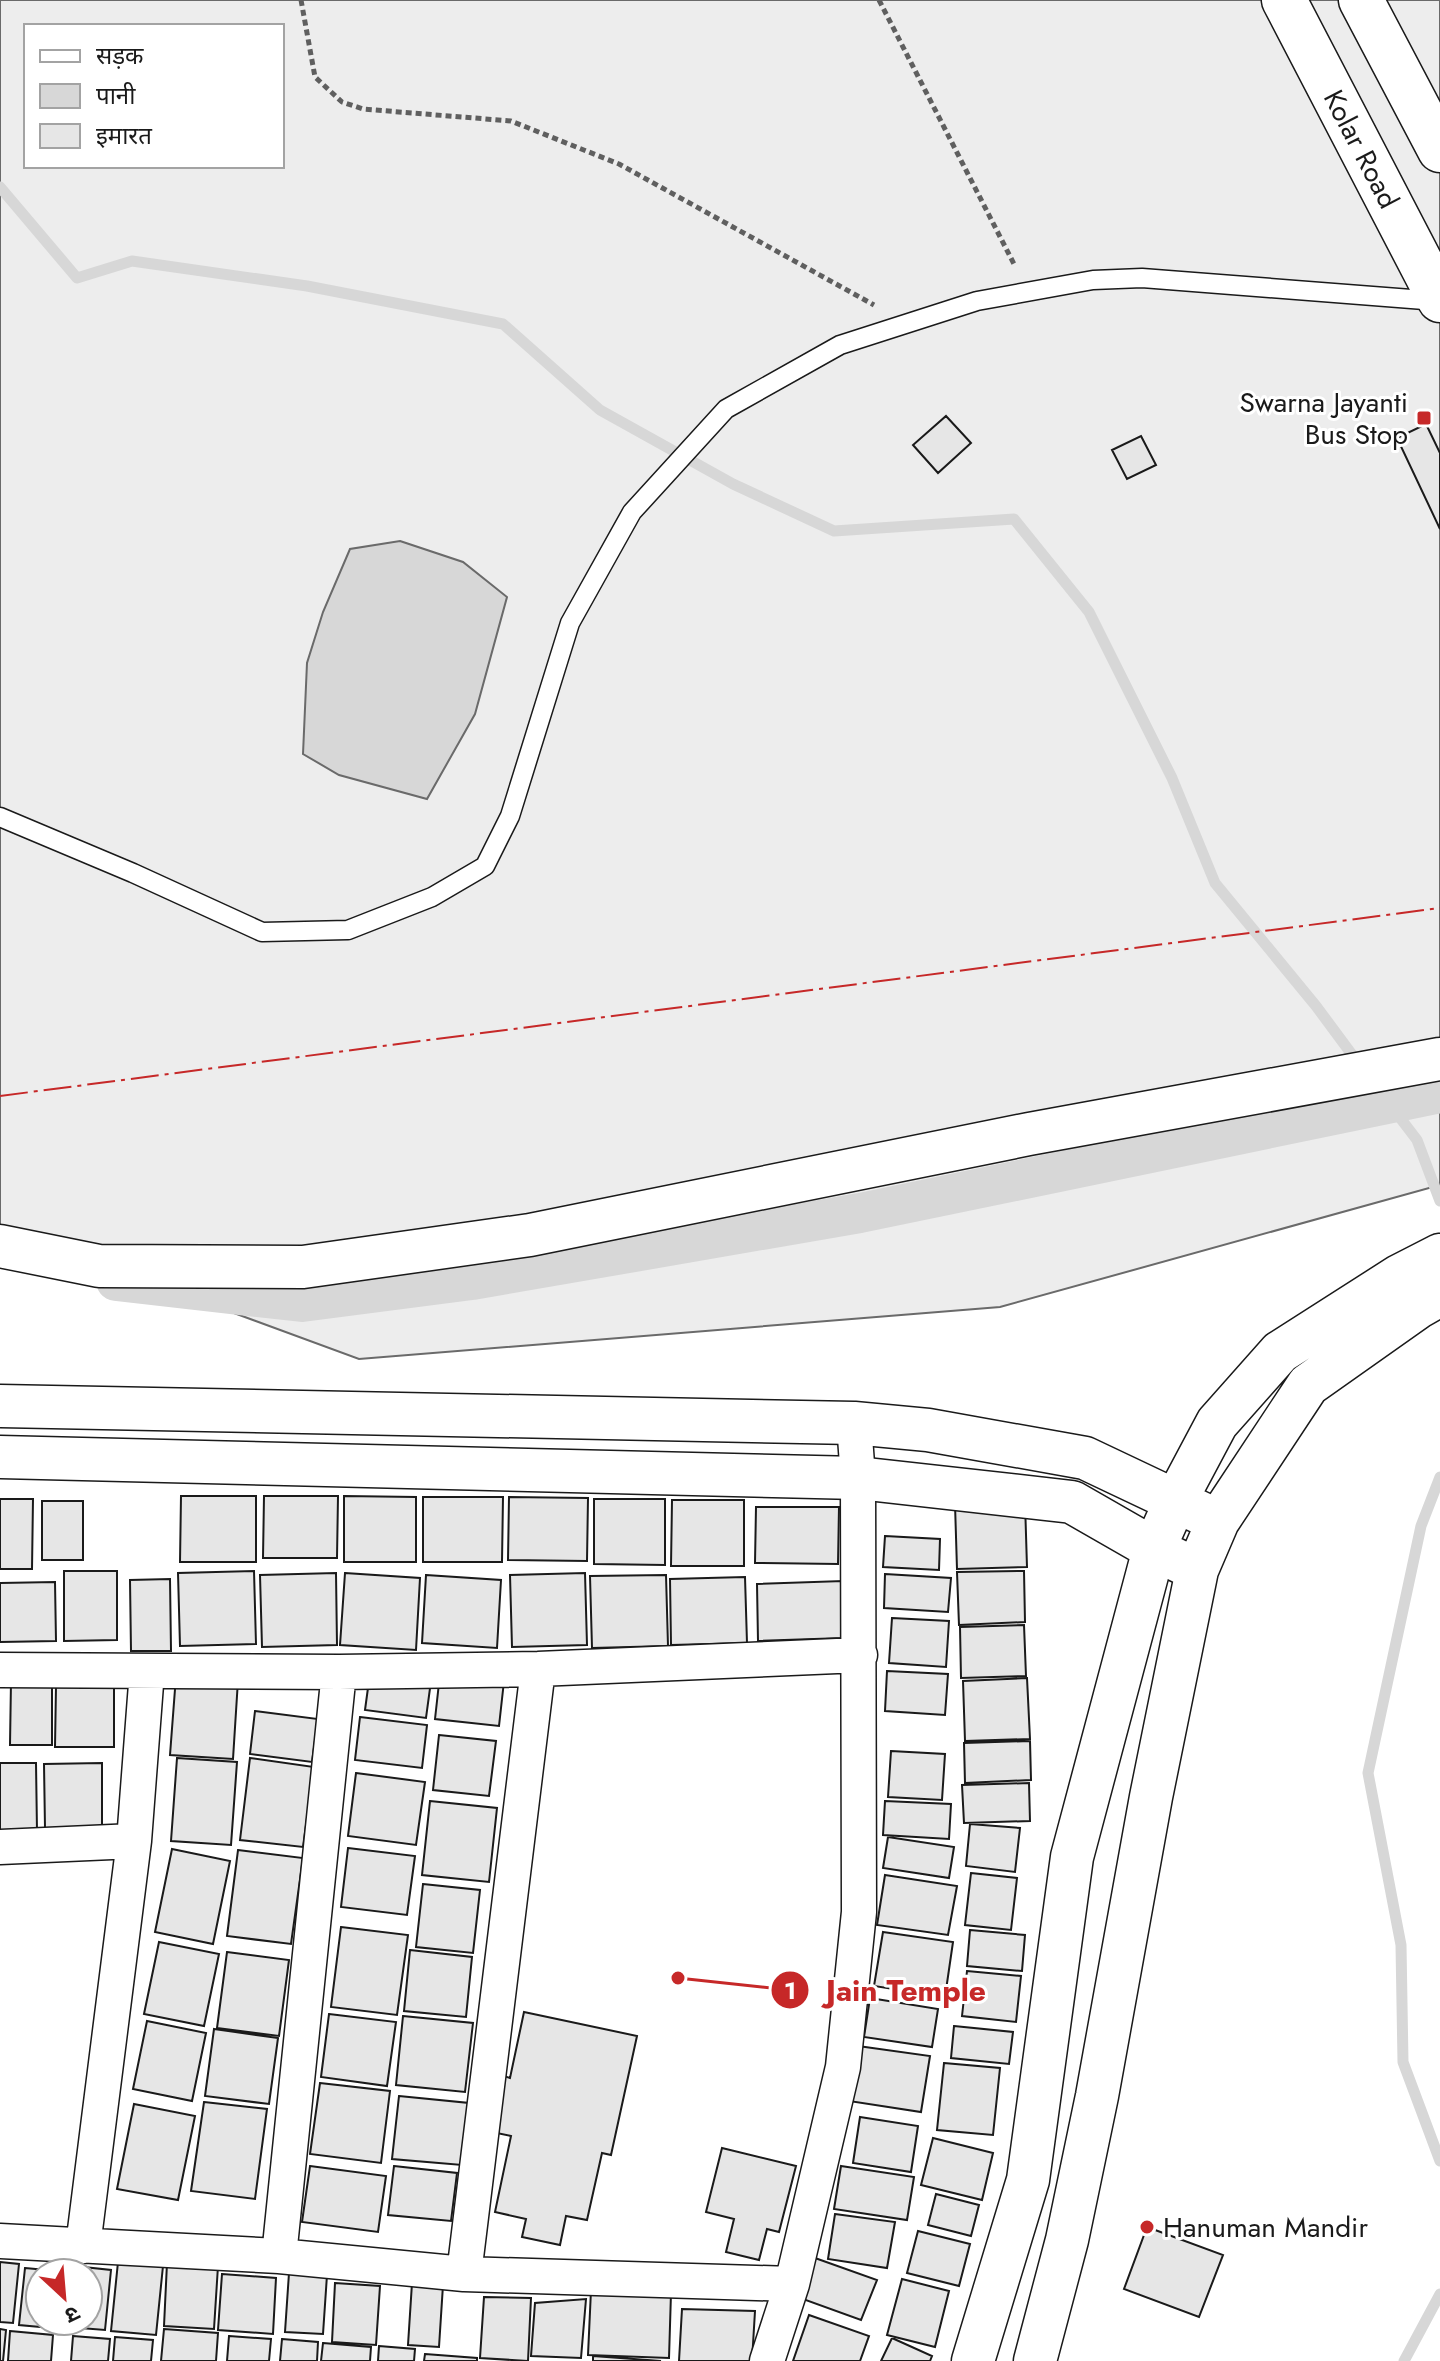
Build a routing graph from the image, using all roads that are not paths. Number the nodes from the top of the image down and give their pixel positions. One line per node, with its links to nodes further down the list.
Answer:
1 (1284, 0): 4 (main road, Kolar Road)
2 (1361, 0): 3 (main road)
3 (1440, 150)
4 (1440, 301): 5 (lane)
5 (0, 817)
6 (1440, 1059): 7 (street)
7 (0, 1246)
8 (1440, 1255): 9 (street)
9 (1418, 1293): 14 (street); 15 (street)
10 (0, 1406): 11 (street)
11 (854, 1423): 13 (street); 14 (street)
12 (0, 1457): 13 (street)
13 (858, 1478): 16 (street); 18 (street)
14 (1175, 1502): 15 (street); 16 (street)
15 (1218, 1521): 17 (street)
16 (1154, 1549): 17 (street); 31 (street)
17 (1197, 1570): 32 (street)
18 (860, 1655): 19 (street); 29 (street)
19 (538, 1669): 22 (street); 28 (street)
20 (0, 1670): 21 (street)
21 (147, 1671): 22 (street); 23 (street)
22 (339, 1672): 27 (street)
23 (134, 1841): 24 (street); 26 (street)
24 (0, 1847)
25 (0, 2241): 26 (street)
26 (83, 2246): 27 (street)
27 (279, 2256): 28 (street)
28 (464, 2274): 29 (street)
29 (792, 2284): 30 (street)
30 (767, 2361)
31 (973, 2361)
32 (1035, 2361)

